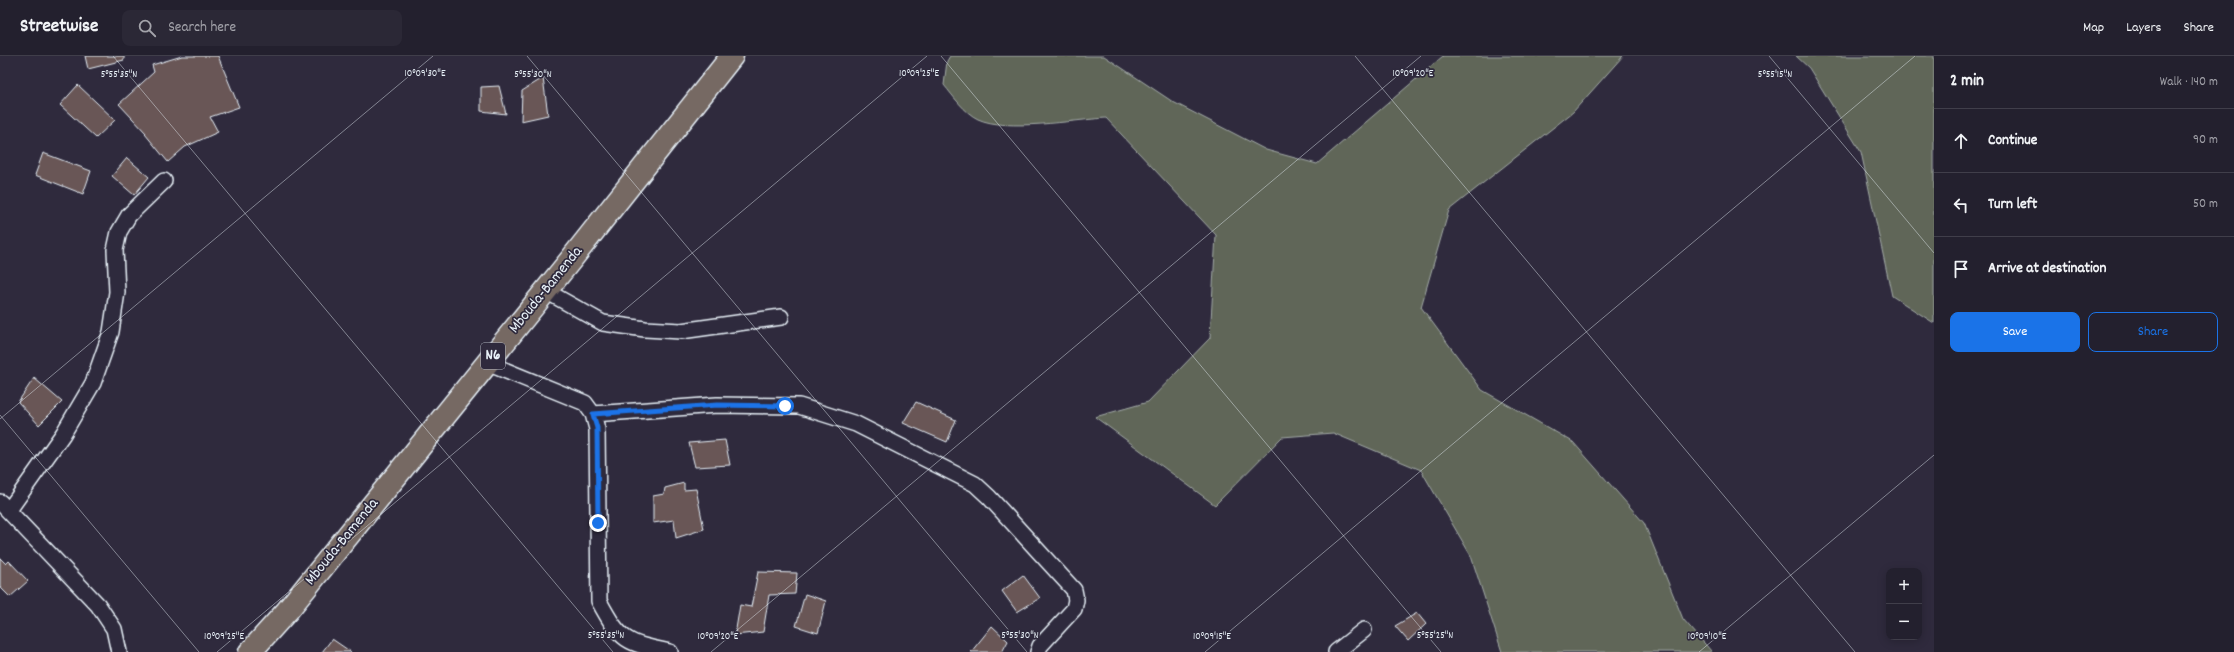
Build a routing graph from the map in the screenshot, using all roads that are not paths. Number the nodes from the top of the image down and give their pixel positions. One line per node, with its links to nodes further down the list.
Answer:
1 (732, 56): 3 (highway, Mbouda-Bamenda / N6)
2 (164, 181): 7 (street)
3 (546, 291): 4 (street); 5 (highway, Mbouda-Bamenda / N6)
4 (781, 317)
5 (487, 363): 6 (street); 10 (highway, Mbouda-Bamenda / N6)
6 (593, 414): 11 (street); 12 (street)
7 (5, 506): 9 (street)
8 (1364, 630): 13 (street)
9 (119, 652)
10 (250, 652)
11 (670, 652)
12 (1038, 652)
13 (1336, 652)

